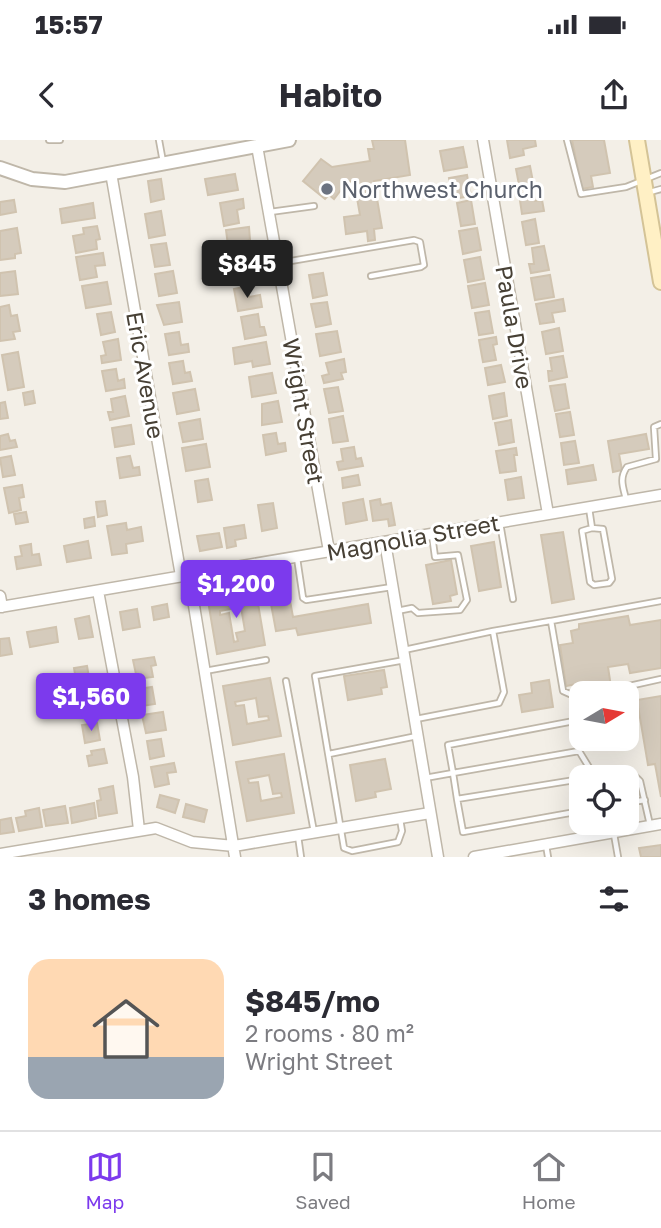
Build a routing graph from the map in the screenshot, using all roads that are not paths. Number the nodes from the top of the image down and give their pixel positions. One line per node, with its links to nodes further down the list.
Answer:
1 (49, 140): 2 (lane)
2 (60, 140)
3 (159, 140): 9 (lane)
4 (289, 140): 8 (street)
5 (483, 140): 25 (street, Paula Drive)
6 (567, 140): 13 (lane)
7 (636, 140): 13 (main road)
8 (257, 146): 9 (street); 16 (street, Wright Street)
9 (163, 163): 11 (street)
10 (0, 168): 11 (street)
11 (111, 173): 32 (street, Eric Avenue)
12 (661, 173): 13 (lane)
13 (645, 187): 14 (lane); 17 (main road)
14 (661, 189)
15 (314, 206): 16 (lane)
16 (269, 213): 18 (street, Wright Street)
17 (657, 237): 20 (main road)
18 (278, 263): 19 (lane); 30 (street, Wright Street)
19 (371, 276)
20 (661, 282)
21 (661, 424): 23 (lane)
22 (661, 495): 23 (street, Magnolia Street)
23 (626, 501): 24 (street, Magnolia Street)
24 (589, 507): 25 (street, Magnolia Street); 27 (lane)
25 (548, 514): 26 (street, Magnolia Street)
26 (500, 522): 28 (street, Magnolia Street); 35 (lane)
27 (592, 528): 27 (lane)
28 (432, 534): 29 (street, Magnolia Street); 38 (lane)
29 (385, 542): 30 (street, Magnolia Street); 33 (street)
30 (329, 551): 31 (street, Magnolia Street)
31 (296, 557): 32 (street, Magnolia Street); 33 (lane)
32 (185, 576): 34 (street, Magnolia Street); 43 (street, Eric Avenue)
33 (393, 587): 38 (street)
34 (98, 591): 37 (street, Magnolia Street); 66 (street)
35 (513, 599)
36 (661, 601): 39 (lane)
37 (1, 604)
38 (397, 611): 41 (street)
39 (551, 621): 40 (lane); 47 (lane)
40 (493, 631): 41 (lane); 48 (lane)
41 (405, 655): 48 (street); 52 (lane)
42 (266, 660): 43 (lane)
43 (204, 671): 72 (street, Eric Avenue)
44 (661, 679): 46 (lane)
45 (286, 681): 67 (lane)
46 (639, 684)
47 (569, 694)
48 (415, 719): 50 (street)
49 (569, 722): 54 (lane)
50 (418, 736): 52 (lane); 55 (street)
51 (579, 751): 53 (lane); 54 (lane)
52 (329, 754): 65 (lane)
53 (587, 765)
54 (453, 773): 55 (lane); 58 (lane)
55 (425, 778): 61 (street)
56 (639, 780): 59 (lane)
57 (569, 781): 58 (lane)
58 (457, 799): 62 (lane)
59 (645, 800): 60 (lane); 64 (lane)
60 (639, 801)
61 (430, 813): 63 (street); 75 (street)
62 (569, 813)
63 (399, 818): 65 (street); 65 (lane)
64 (656, 825)
65 (340, 828): 67 (street)
66 (139, 830): 72 (street); 73 (street)
67 (314, 833): 68 (street)
68 (298, 835): 72 (street); 74 (lane)
69 (597, 835): 71 (street)
70 (614, 835): 78 (lane)
71 (545, 844): 76 (street); 77 (lane)
72 (234, 852)
73 (0, 854)
74 (301, 857)
75 (438, 857)
76 (474, 857)
77 (548, 857)
78 (618, 857)

